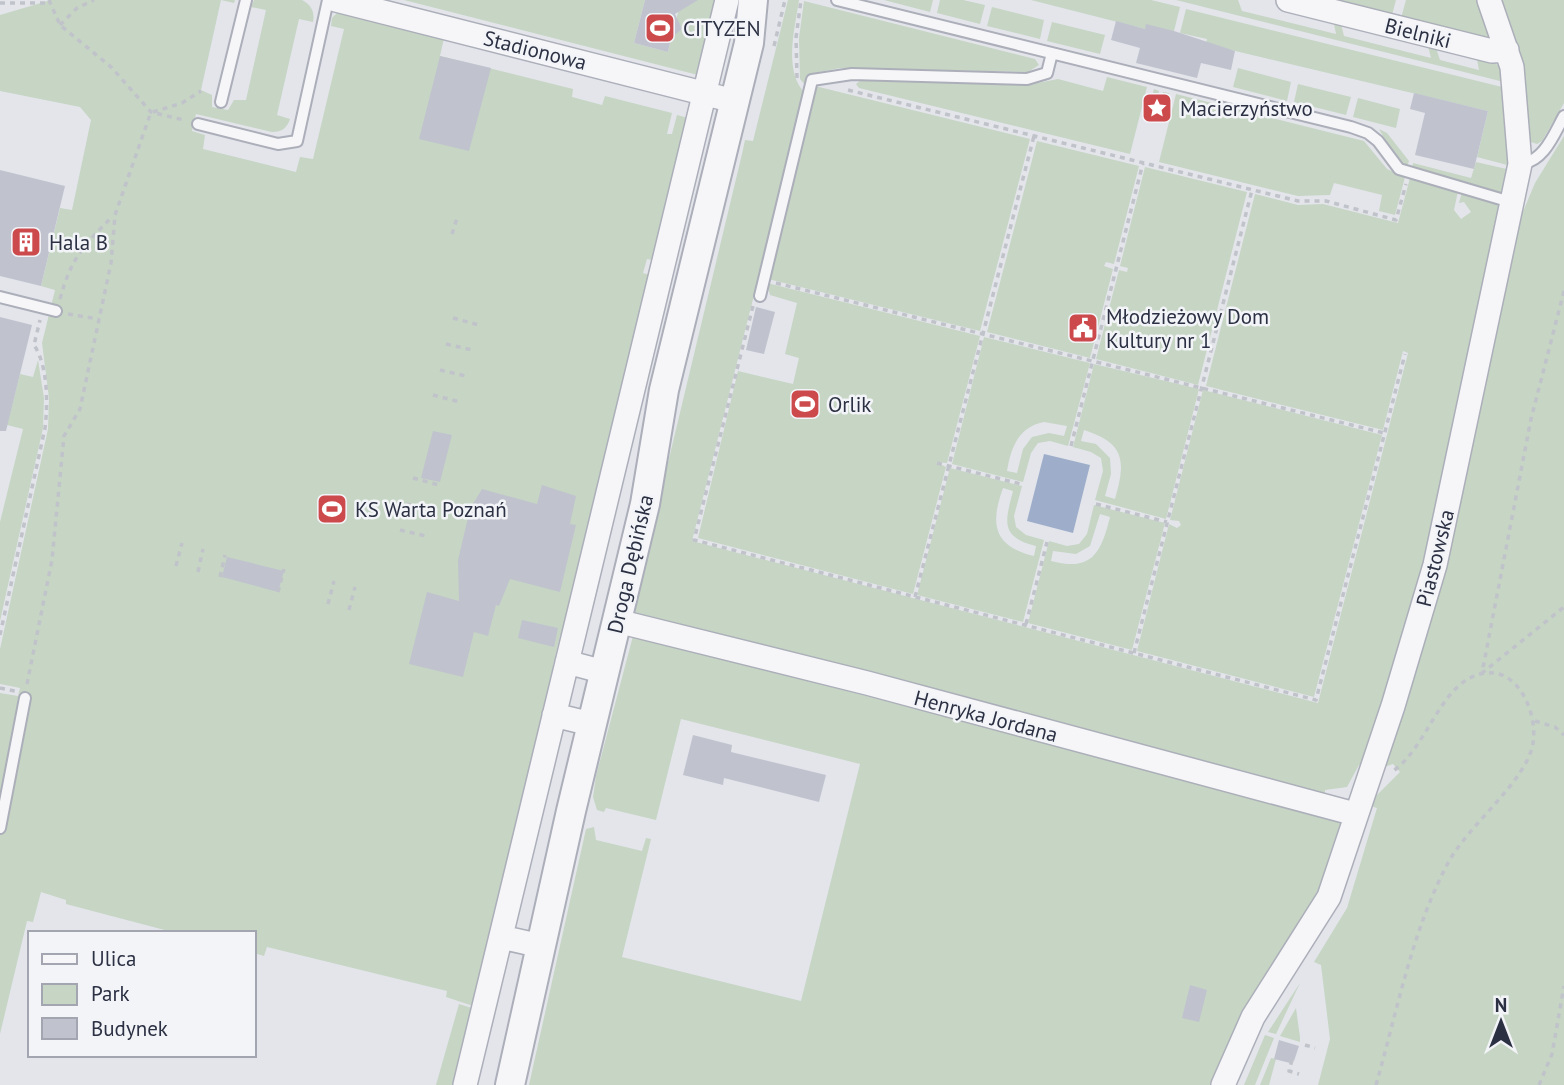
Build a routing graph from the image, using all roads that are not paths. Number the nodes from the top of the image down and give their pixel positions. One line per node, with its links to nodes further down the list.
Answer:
1 (246, 0): 15 (lane)
2 (328, 0): 17 (lane)
3 (336, 0): 13 (street, Stadionowa)
4 (727, 0): 13 (street)
5 (752, 0): 10 (street, Droga Dębińska)
6 (767, 0): 10 (street, Droga Dębińska)
7 (837, 0): 12 (lane)
8 (1288, 0): 11 (street, Bielniki)
9 (1489, 0): 11 (street, Piastowska)
10 (748, 43): 14 (street, Droga Dębińska)
11 (1507, 50): 18 (street, Piastowska)
12 (1052, 53): 21 (lane); 22 (lane)
13 (704, 92): 14 (street, Stadionowa); 19 (street)
14 (734, 101): 20 (street, Droga Dębińska)
15 (221, 102)
16 (1564, 116): 18 (lane)
17 (198, 124)
18 (1520, 164): 21 (street, Piastowska)
19 (681, 187): 20 (street); 25 (street)
20 (711, 195): 26 (street, Droga Dębińska)
21 (1514, 203): 33 (street, Piastowska)
22 (760, 296)
23 (0, 297): 24 (lane)
24 (56, 311)
25 (587, 579): 26 (street); 28 (street)
26 (625, 588): 27 (street, Droga Dębińska)
27 (617, 621): 29 (street, Droga Dębińska); 33 (street, Henryka Jordana)
28 (567, 662): 29 (street); 31 (street)
29 (604, 671): 32 (street, Droga Dębińska)
30 (22, 696): 34 (lane)
31 (554, 715): 32 (street); 35 (street)
32 (591, 724): 36 (street, Droga Dębińska)
33 (1355, 814): 39 (street, Piastowska)
34 (0, 828)
35 (501, 937): 36 (street); 37 (street)
36 (541, 946): 38 (street, Droga Dębińska)
37 (465, 1085)
38 (510, 1085)
39 (1223, 1085)

